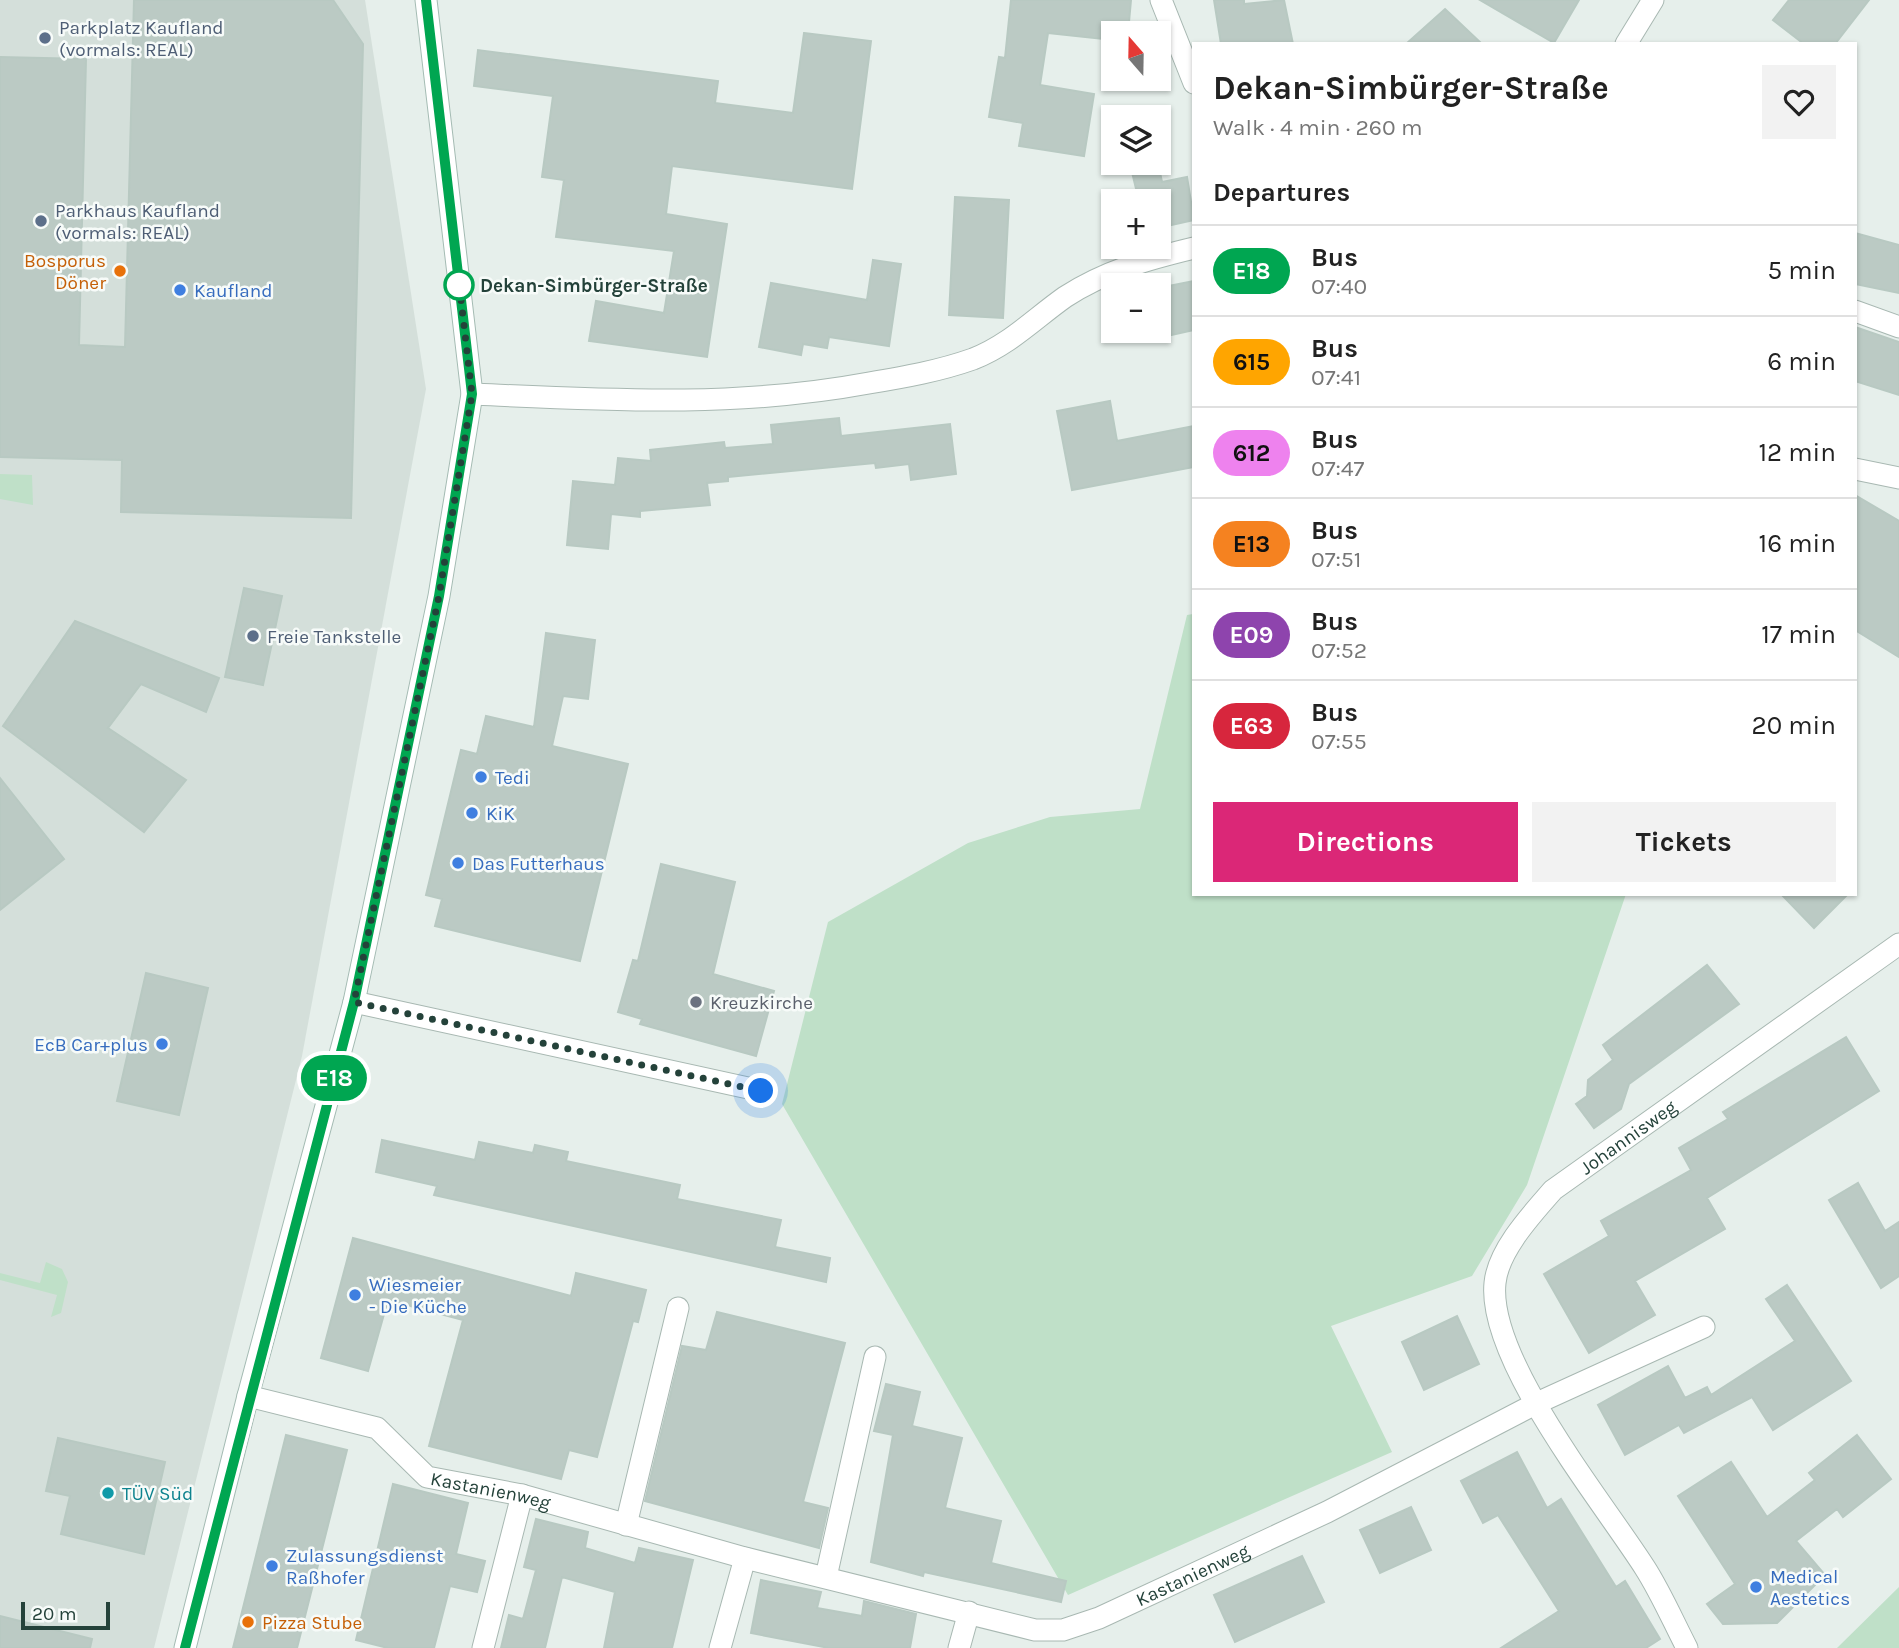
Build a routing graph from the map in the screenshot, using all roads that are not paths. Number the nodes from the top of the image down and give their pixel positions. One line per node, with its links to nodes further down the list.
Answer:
1 (426, 0): 9 (street)
2 (1161, 0): 5 (street)
3 (1653, 0): 4 (street)
4 (1627, 42)
5 (1192, 77)
6 (1192, 248): 9 (street)
7 (1857, 312): 8 (street)
8 (1899, 327)
9 (472, 394): 13 (street)
10 (1857, 469): 11 (street)
11 (1899, 478)
12 (1899, 944): 19 (street, Johannisweg)
13 (354, 1002): 14 (street); 18 (street)
14 (761, 1091)
15 (678, 1308): 21 (street)
16 (1704, 1327): 19 (street)
17 (876, 1357): 23 (street)
18 (248, 1396): 20 (street, Kastanienweg); 25 (street)
19 (1537, 1404): 24 (street, Kastanienweg); 29 (street, Johannisweg)
20 (522, 1495): 21 (street, Kastanienweg); 26 (street)
21 (626, 1525): 22 (street, Kastanienweg)
22 (745, 1558): 23 (street, Kastanienweg); 27 (street)
23 (826, 1577): 24 (street, Kastanienweg)
24 (969, 1612): 28 (street)
25 (185, 1648)
26 (483, 1648)
27 (720, 1648)
28 (959, 1648)
29 (1687, 1648)

